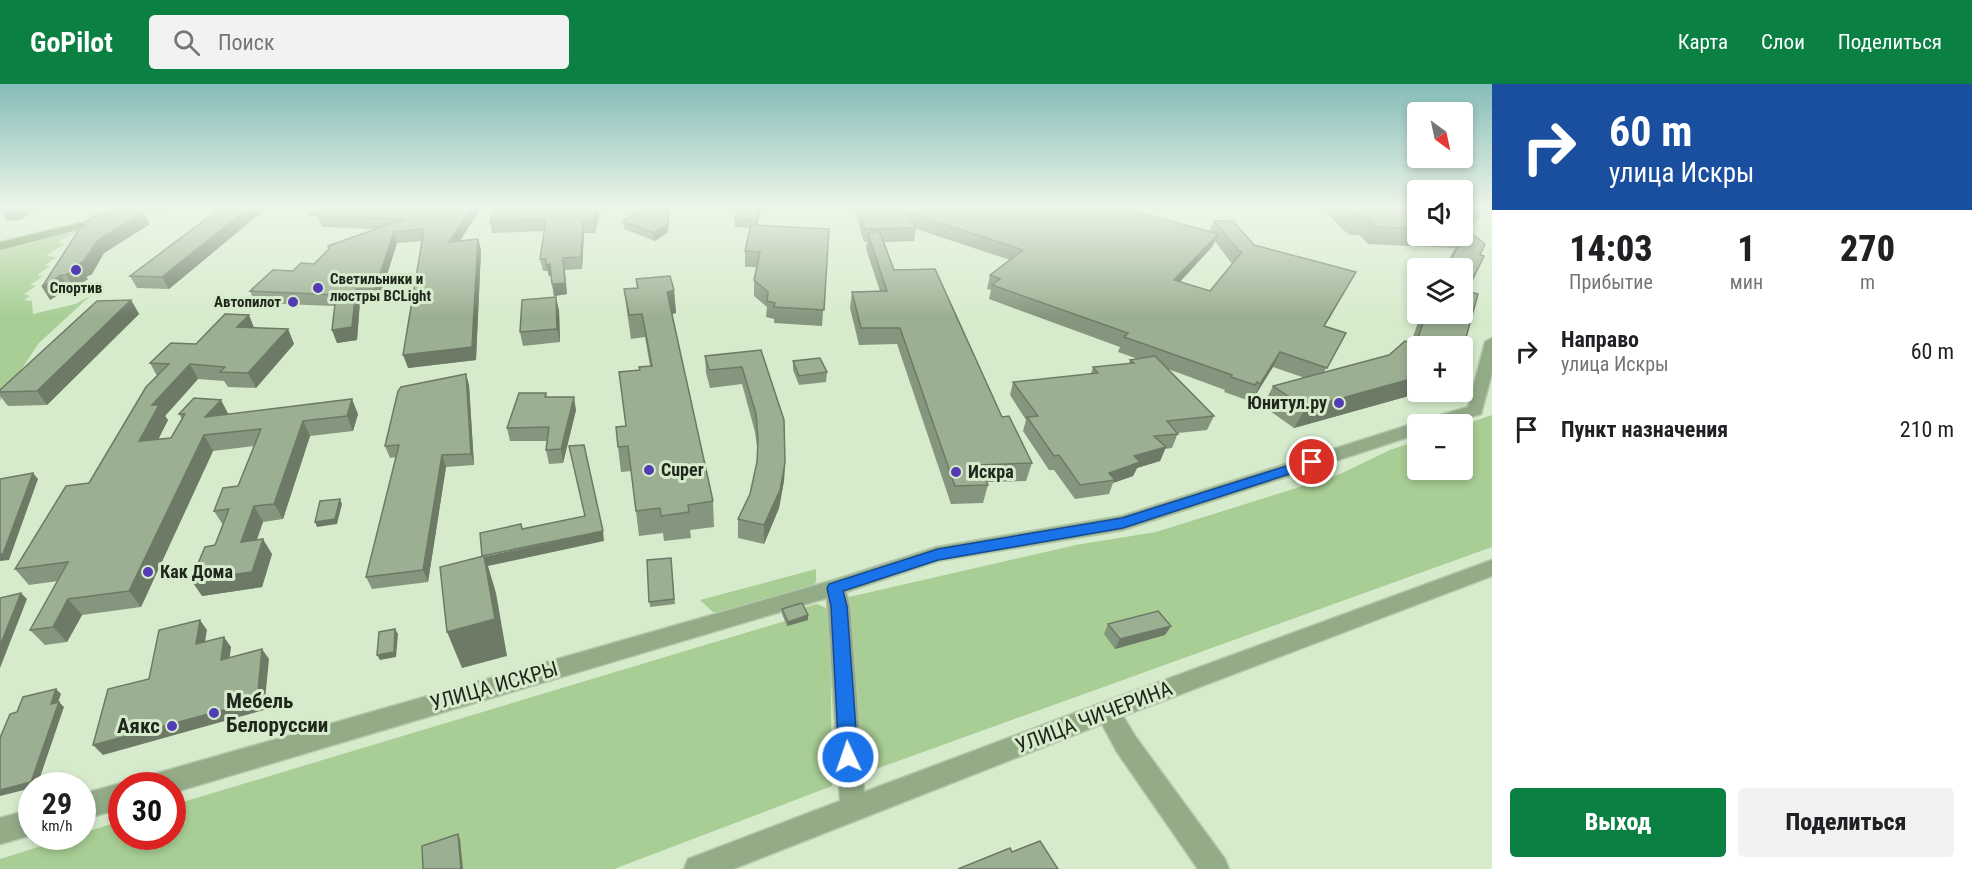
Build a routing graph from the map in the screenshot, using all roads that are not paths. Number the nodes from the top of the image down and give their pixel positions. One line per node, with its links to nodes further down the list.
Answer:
1 (1492, 342): 2 (street)
2 (1461, 414)
3 (1407, 432): 5 (street, УЛИЦА ИСКРЫ)
4 (1492, 568): 6 (street, УЛИЦА ЧИЧЕРИНА)
5 (835, 588): 7 (street, УЛИЦА ИСКРЫ); 8 (street)
6 (1107, 711): 8 (street, УЛИЦА ЧИЧЕРИНА); 12 (street)
7 (186, 777)
8 (854, 809): 11 (street, УЛИЦА ЧИЧЕРИНА)
9 (18, 826): 10 (street)
10 (0, 831)
11 (699, 869)
12 (1215, 869)

